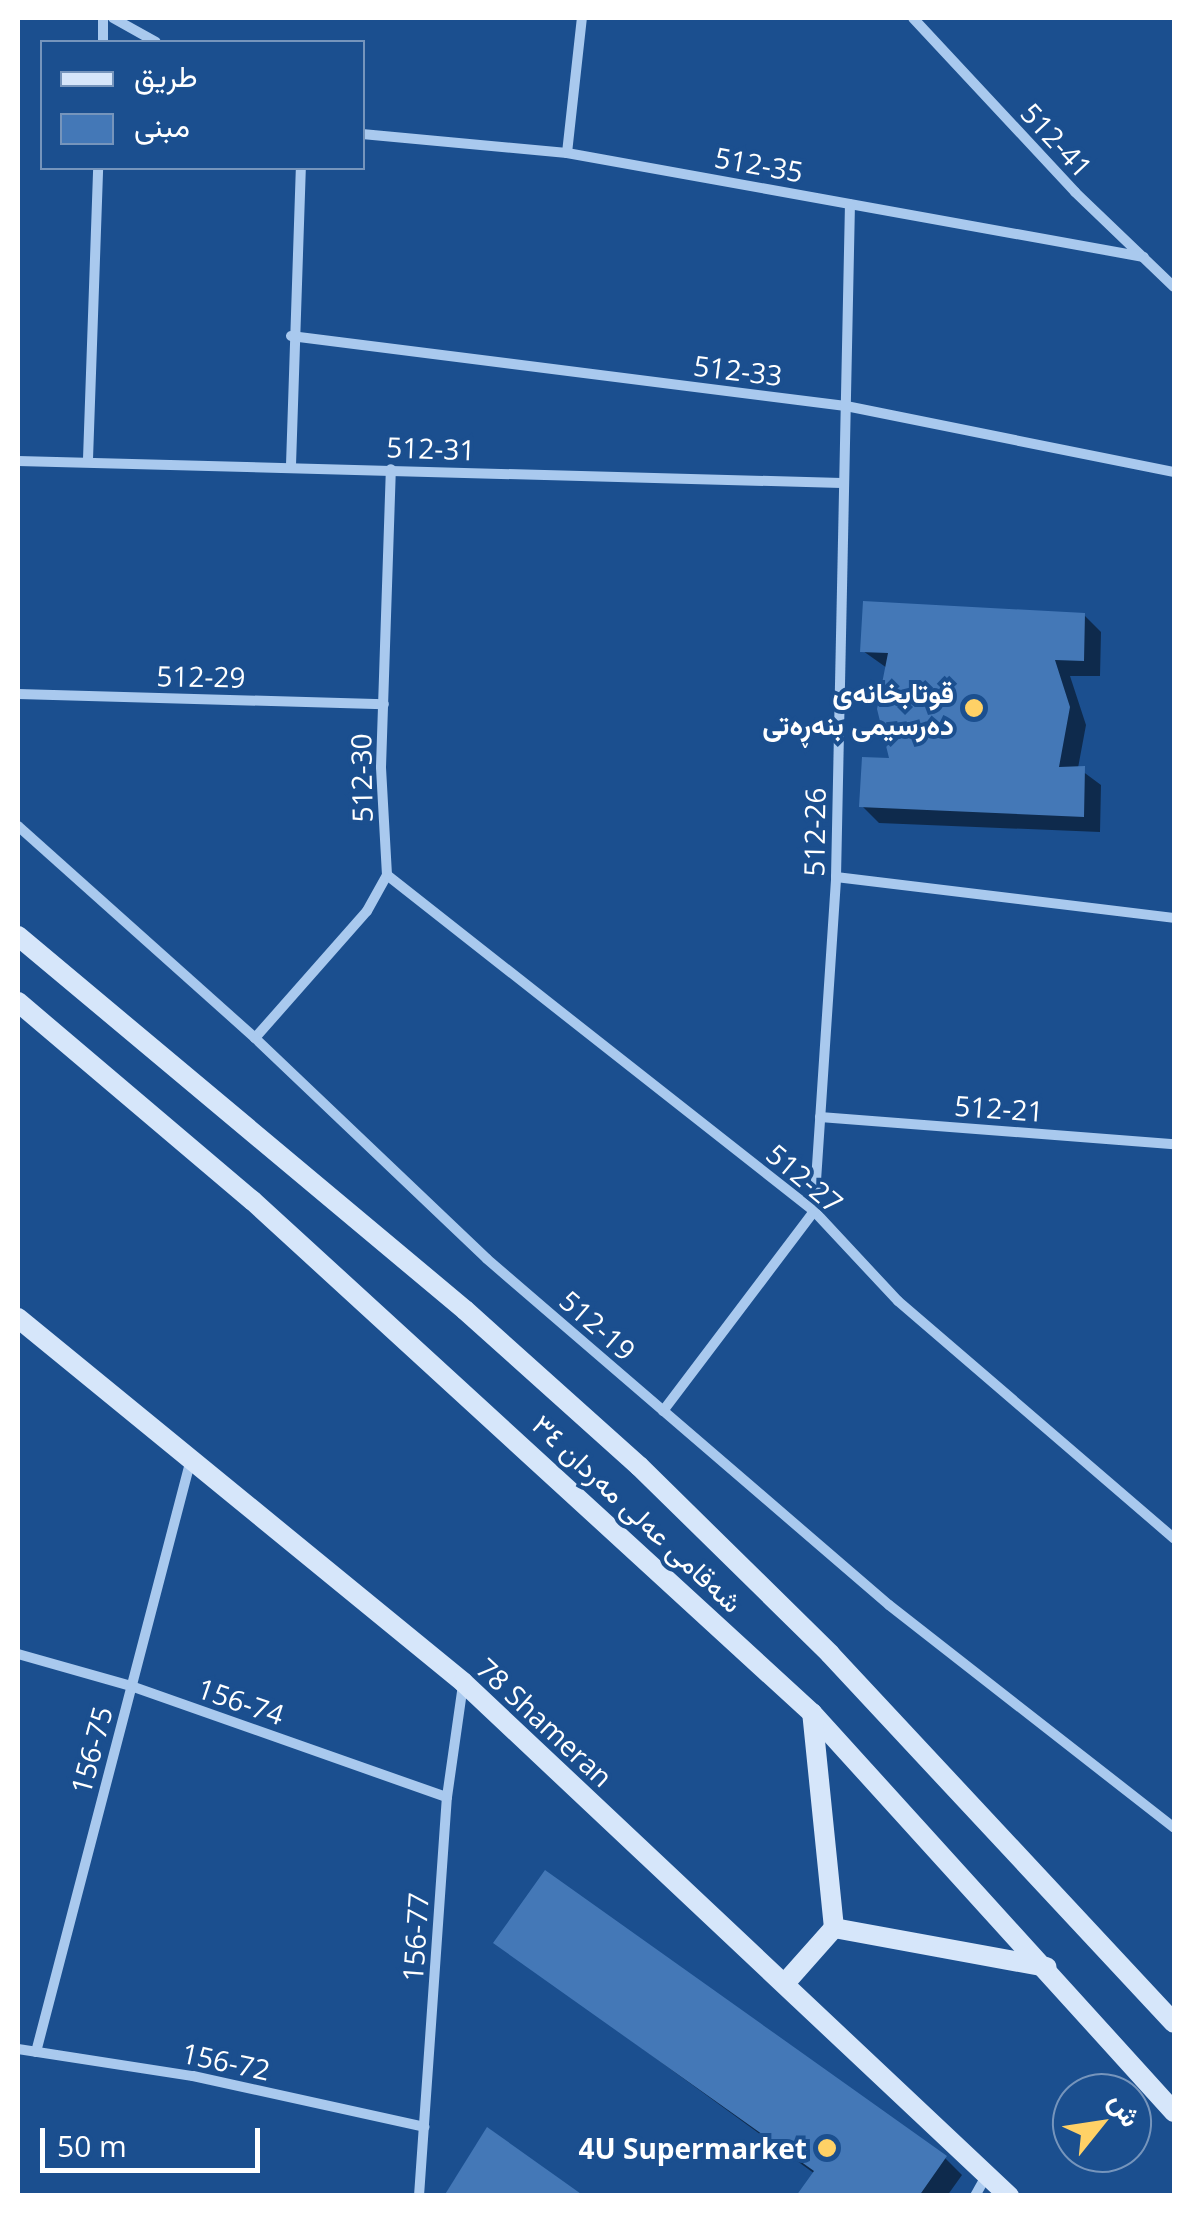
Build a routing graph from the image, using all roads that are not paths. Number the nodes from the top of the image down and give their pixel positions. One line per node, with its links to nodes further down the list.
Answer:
1 (113, 18): 4 (street)
2 (582, 18): 6 (street)
3 (913, 18): 10 (street, 512-41)
4 (152, 40)
5 (365, 134): 6 (street, 512-35)
6 (567, 153): 9 (street, 512-35)
7 (98, 170): 14 (street)
8 (302, 170): 12 (street)
9 (850, 204): 10 (street, 512-35); 13 (street, 512-26)
10 (1144, 257): 11 (street, 512-41)
11 (1174, 287)
12 (292, 336): 13 (street, 512-33); 16 (street)
13 (846, 406): 18 (street, 512-33); 19 (street, 512-26)
14 (88, 459): 15 (street, 512-31); 16 (street, 512-31)
15 (18, 461)
16 (292, 465): 17 (street, 512-31)
17 (391, 469): 19 (street, 512-31); 21 (street, 512-30)
18 (1174, 472)
19 (842, 482): 24 (street, 512-26)
20 (18, 694): 21 (street, 512-29)
21 (384, 704): 23 (street, 512-30)
22 (18, 826): 28 (street, 512-19)
23 (387, 875): 28 (street); 31 (street, 512-27)
24 (836, 876): 25 (street); 29 (street, 512-26)
25 (1174, 918)
26 (18, 936): 45 (main road, شەقامی عەلی مەردان ٣٤)
27 (18, 1002): 39 (main road, شەقامی عەلی مەردان ٣٤)
28 (255, 1038): 33 (street, 512-19)
29 (820, 1118): 30 (street, 512-21); 31 (street, 512-26)
30 (1174, 1144)
31 (814, 1211): 33 (street); 35 (street, 512-27)
32 (18, 1318): 34 (main road, 78 Shameran)
33 (664, 1411): 41 (street, 512-19)
34 (190, 1460): 37 (main road, 78 Shameran); 38 (street, 156-75)
35 (1174, 1538)
36 (18, 1654): 38 (street, 156-74)
37 (463, 1682): 40 (street, 156-77); 44 (main road, 78 Shameran)
38 (131, 1686): 40 (street, 156-74); 47 (street, 156-75)
39 (812, 1713): 42 (main road); 43 (main road, شەقامی عەلی مەردان ٣٤)
40 (447, 1797): 49 (street, 156-77)
41 (1174, 1828)
42 (834, 1928): 43 (main road); 44 (main road)
43 (1046, 1967): 48 (main road, شەقامی عەلی مەردان ٣٤)
44 (786, 1982): 50 (main road, 78 Shameran)
45 (1174, 2023)
46 (18, 2049): 47 (street, 156-72)
47 (36, 2052): 49 (street, 156-72)
48 (1174, 2112)
49 (424, 2127): 51 (street, 156-77)
50 (987, 2175): 52 (street); 53 (main road, 78 Shameran)
51 (420, 2196)
52 (975, 2196)
53 (1008, 2196)

